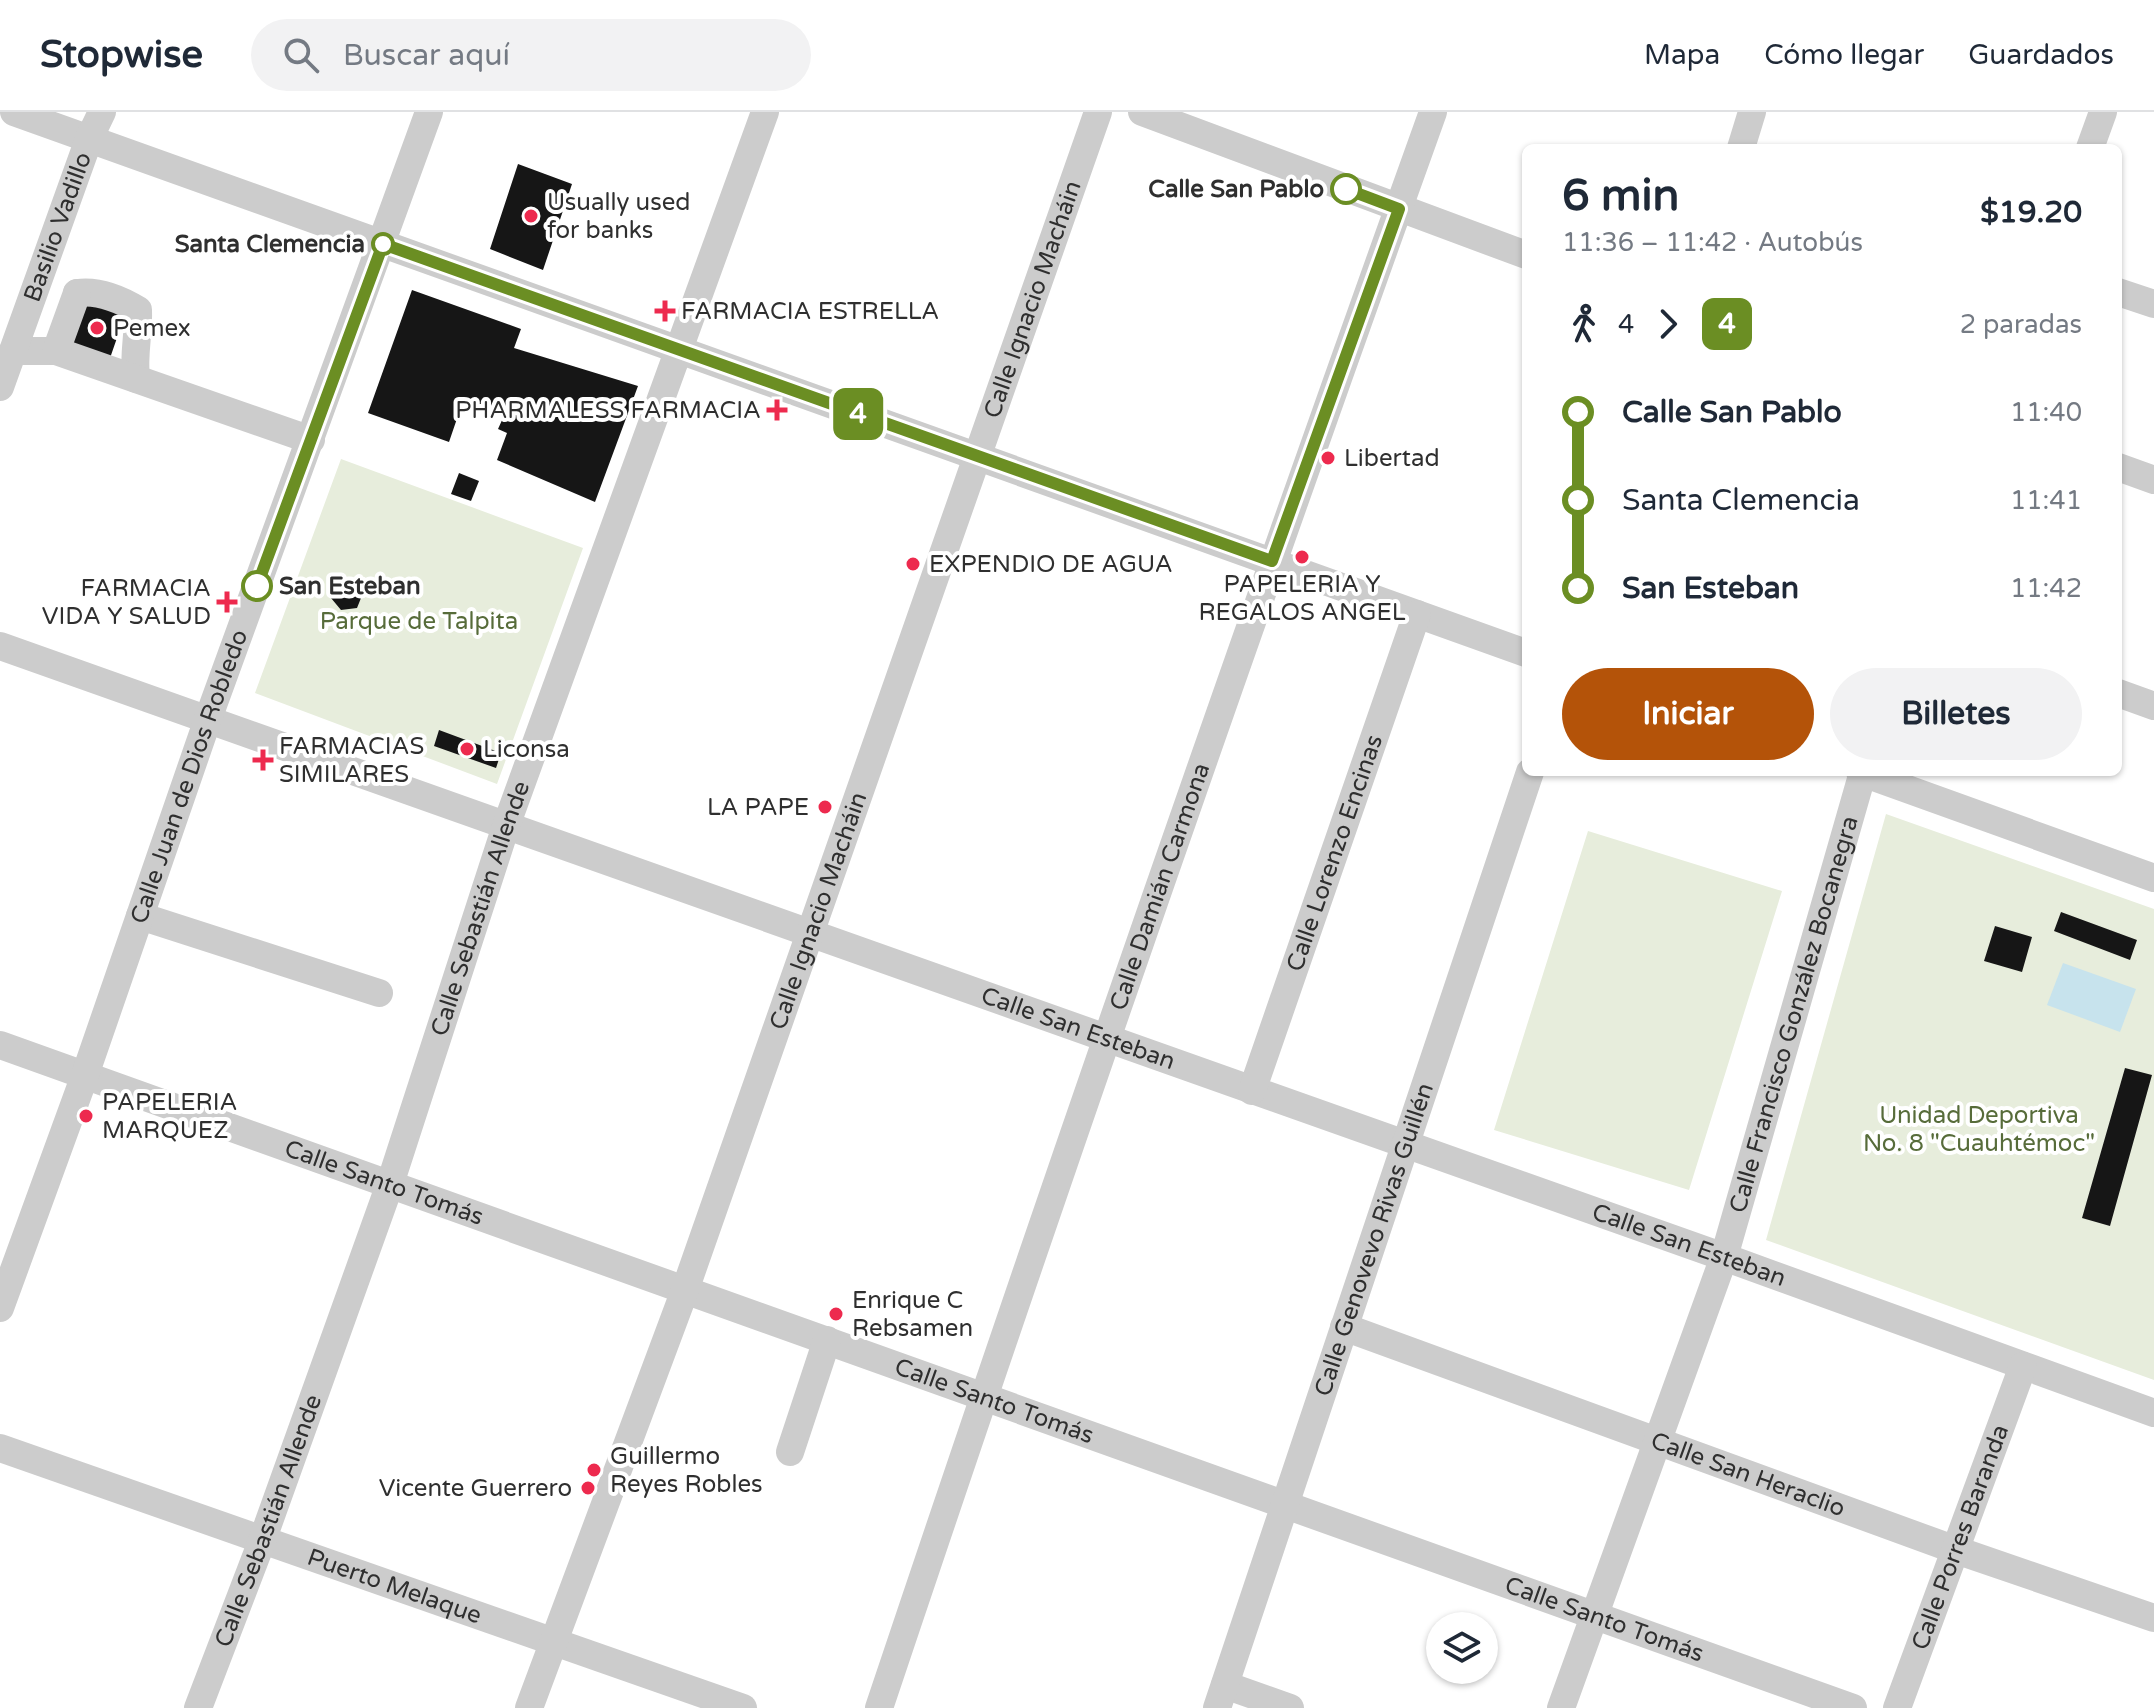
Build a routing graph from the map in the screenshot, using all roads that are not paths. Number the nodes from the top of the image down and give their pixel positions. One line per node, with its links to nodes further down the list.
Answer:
1 (14, 112): 10 (street)
2 (102, 112): 10 (street, Basilio Vadillo)
3 (429, 112): 14 (street, Calle Juan de Dios Robledo)
4 (765, 112): 20 (street, Calle Sebastián Allende)
5 (1098, 112): 26 (street, Calle Ignacio Macháin)
6 (1142, 112): 13 (street)
7 (1433, 112): 13 (street, Calle Damián Carmona)
8 (1752, 112): 11 (street)
9 (2103, 112): 12 (street)
10 (89, 139): 14 (street); 16 (street, Basilio Vadillo)
11 (1742, 144)
12 (2091, 144)
13 (1399, 209): 15 (street); 29 (street, Calle Damián Carmona)
14 (383, 244): 20 (street); 25 (street, Calle Juan de Dios Robledo)
15 (1522, 254)
16 (46, 258): 17 (street); 21 (street, Basilio Vadillo)
17 (77, 293): 22 (street); 23 (street)
18 (2122, 293): 19 (street)
19 (2154, 304)
20 (680, 349): 26 (street); 39 (street, Calle Sebastián Allende)
21 (13, 351): 22 (street); 24 (street, Basilio Vadillo)
22 (56, 351): 23 (street)
23 (136, 379): 25 (street)
24 (0, 387)
25 (311, 440): 35 (street, Calle Juan de Dios Robledo)
26 (977, 457): 29 (street); 42 (street, Calle Ignacio Macháin)
27 (2122, 468): 28 (street)
28 (2154, 480)
29 (1272, 561): 30 (street); 44 (street, Calle Damián Carmona)
30 (1417, 614): 32 (street); 47 (street, Calle Lorenzo Encinas)
31 (0, 646): 35 (street, Calle San Esteban)
32 (1522, 652)
33 (2122, 694): 34 (street)
34 (2154, 706)
35 (208, 719): 39 (street, Calle San Esteban); 41 (street, Calle Juan de Dios Robledo)
36 (1529, 776): 48 (street, Calle Genovevo Rivas Guillén)
37 (1861, 776): 50 (street, Calle Francisco González Bocanegra)
38 (1873, 776): 40 (street)
39 (506, 826): 42 (street, Calle San Esteban); 49 (street, Calle Sebastián Allende)
40 (2154, 878)
41 (140, 916): 43 (street); 46 (street, Calle Juan de Dios Robledo)
42 (812, 933): 44 (street, Calle San Esteban); 51 (street, Calle Ignacio Macháin)
43 (379, 993)
44 (1106, 1040): 47 (street, Calle San Esteban); 56 (street, Calle Damián Carmona)
45 (0, 1045): 46 (street, Calle Santo Tomás)
46 (85, 1075): 49 (street, Calle Santo Tomás); 52 (street, Calle Juan de Dios Robledo)
47 (1252, 1091): 48 (street, Calle San Esteban)
48 (1404, 1145): 50 (street, Calle San Esteban); 53 (street, Calle Genovevo Rivas Guillén)
49 (390, 1184): 51 (street, Calle Santo Tomás); 62 (street, Calle Sebastián Allende)
50 (1724, 1257): 55 (street, Calle San Esteban); 58 (street, Calle Francisco González Bocanegra)
51 (685, 1290): 54 (street, Calle Santo Tomás); 66 (street, Calle Ignacio Macháin)
52 (0, 1308)
53 (1344, 1327): 58 (street, Calle San Heraclio); 61 (street, Calle Genovevo Rivas Guillén)
54 (827, 1340): 56 (street, Calle Santo Tomás); 60 (street)
55 (2023, 1366): 57 (street, Calle San Esteban); 63 (street, Calle Porres Baranda)
56 (983, 1396): 61 (street, Calle Santo Tomás); 71 (street, Calle Damián Carmona)
57 (2154, 1413)
58 (1659, 1441): 63 (street, Calle San Heraclio); 64 (street, Calle Francisco González Bocanegra)
59 (0, 1448): 62 (street, Puerto Melaque)
60 (790, 1452)
61 (1286, 1505): 64 (street, Calle Santo Tomás); 67 (street, Calle Genovevo Rivas Guillén)
62 (262, 1541): 66 (street, Puerto Melaque); 68 (street, Calle Sebastián Allende)
63 (1956, 1550): 65 (street, Calle San Heraclio); 75 (street, Calle Porres Baranda)
64 (1595, 1615): 73 (street, Calle Francisco González Bocanegra); 74 (street, Calle Santo Tomás)
65 (2154, 1618)
66 (553, 1640): 69 (street, Calle Ignacio Macháin); 70 (street, Puerto Melaque)
67 (1221, 1696): 72 (street)
68 (198, 1708)
69 (529, 1708)
70 (743, 1708)
71 (879, 1708)
72 (1290, 1708)
73 (1561, 1708)
74 (1853, 1708)
75 (1897, 1708)

